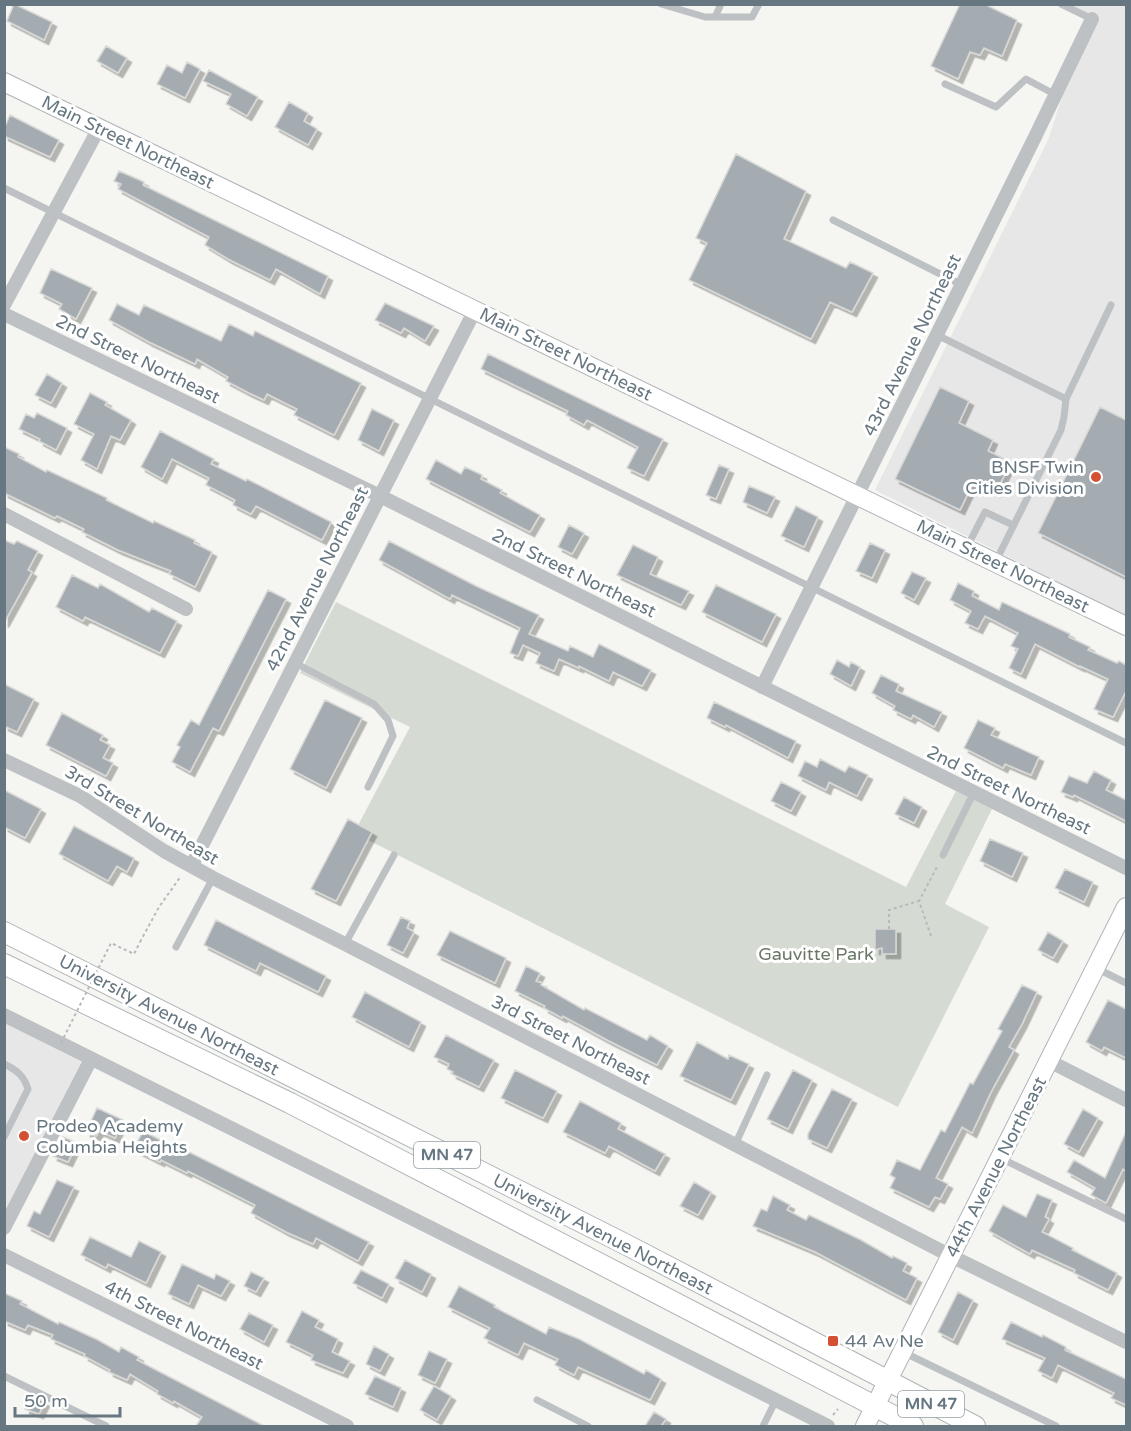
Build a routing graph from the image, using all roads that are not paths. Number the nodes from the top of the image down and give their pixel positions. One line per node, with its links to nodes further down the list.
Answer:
1 (661, 4): 5 (lane)
2 (721, 4): 5 (lane)
3 (759, 4): 5 (lane)
4 (1062, 4): 6 (lane)
5 (715, 17)
6 (1092, 19): 9 (street, 43rd Avenue Northeast)
7 (4, 82): 10 (street, Main Street Northeast)
8 (945, 84): 9 (lane)
9 (1056, 94): 14 (street, 43rd Avenue Northeast)
10 (99, 128): 12 (street); 17 (street, Main Street Northeast)
11 (4, 188): 12 (lane)
12 (54, 213): 15 (street); 20 (lane)
13 (833, 220): 14 (lane)
14 (962, 285): 19 (street, 43rd Avenue Northeast)
15 (4, 305)
16 (1111, 306): 21 (lane)
17 (475, 310): 20 (street, 42nd Avenue Northeast); 23 (street, Main Street Northeast)
18 (4, 314): 22 (street, 2nd Street Northeast)
19 (937, 335): 21 (lane); 23 (street, 43rd Avenue Northeast)
20 (430, 398): 22 (street, 42nd Avenue Northeast); 28 (lane)
21 (1066, 399): 25 (lane)
22 (380, 496): 31 (street, 42nd Avenue Northeast); 32 (street, 2nd Street Northeast)
23 (857, 496): 26 (street, Main Street Northeast); 28 (street, 43rd Avenue Northeast)
24 (4, 514): 29 (street)
25 (1013, 525): 26 (lane); 27 (lane)
26 (966, 549): 27 (street, Main Street Northeast)
27 (994, 563): 30 (street, Main Street Northeast)
28 (812, 587): 32 (street, 43rd Avenue Northeast); 33 (lane)
29 (186, 609)
30 (1126, 626)
31 (295, 663): 35 (lane); 39 (street, 42nd Avenue Northeast)
32 (762, 687): 36 (street, 2nd Street Northeast)
33 (1126, 743)
34 (4, 760): 39 (street, 3rd Street Northeast)
35 (368, 787)
36 (974, 792): 38 (lane); 40 (street, 2nd Street Northeast)
37 (394, 855): 44 (lane)
38 (943, 855)
39 (192, 865): 41 (street, 3rd Street Northeast)
40 (1126, 868)
41 (213, 878): 44 (street, 3rd Street Northeast); 45 (lane)
42 (1126, 907): 47 (street, 44th Avenue Northeast)
43 (4, 932): 65 (main road, University Avenue Northeast / MN 47)
44 (345, 944): 56 (street, 3rd Street Northeast)
45 (176, 947)
46 (4, 964): 68 (main road, University Avenue Northeast / MN 47)
47 (1096, 968): 48 (lane); 51 (street, 44th Avenue Northeast)
48 (1126, 983)
49 (4, 1015): 50 (street)
50 (92, 1059): 59 (street); 67 (street)
51 (1048, 1061): 54 (street); 57 (street, 44th Avenue Northeast)
52 (4, 1064): 55 (lane)
53 (767, 1075): 56 (lane)
54 (1126, 1100)
55 (4, 1137)
56 (735, 1145): 61 (street, 3rd Street Northeast)
57 (1000, 1158): 58 (lane); 61 (street, 44th Avenue Northeast)
58 (1126, 1220)
59 (4, 1228)
60 (4, 1255): 70 (street, 4th Street Northeast)
61 (951, 1256): 62 (street, 3rd Street Northeast); 63 (street, 44th Avenue Northeast)
62 (1126, 1342)
63 (903, 1352): 65 (street, 44th Avenue Northeast); 77 (lane)
64 (4, 1376): 69 (lane)
65 (888, 1382): 68 (street, 44th Avenue Northeast); 76 (main road, University Avenue Northeast / MN 47)
66 (537, 1400): 71 (lane)
67 (776, 1400): 72 (lane); 73 (street)
68 (875, 1407): 74 (street, 44th Avenue Northeast); 75 (main road, University Avenue Northeast / MN 47)
69 (106, 1426)
70 (347, 1426)
71 (588, 1426)
72 (763, 1426)
73 (828, 1426)
74 (865, 1426)
75 (913, 1426)
76 (975, 1426)
77 (1056, 1426)

